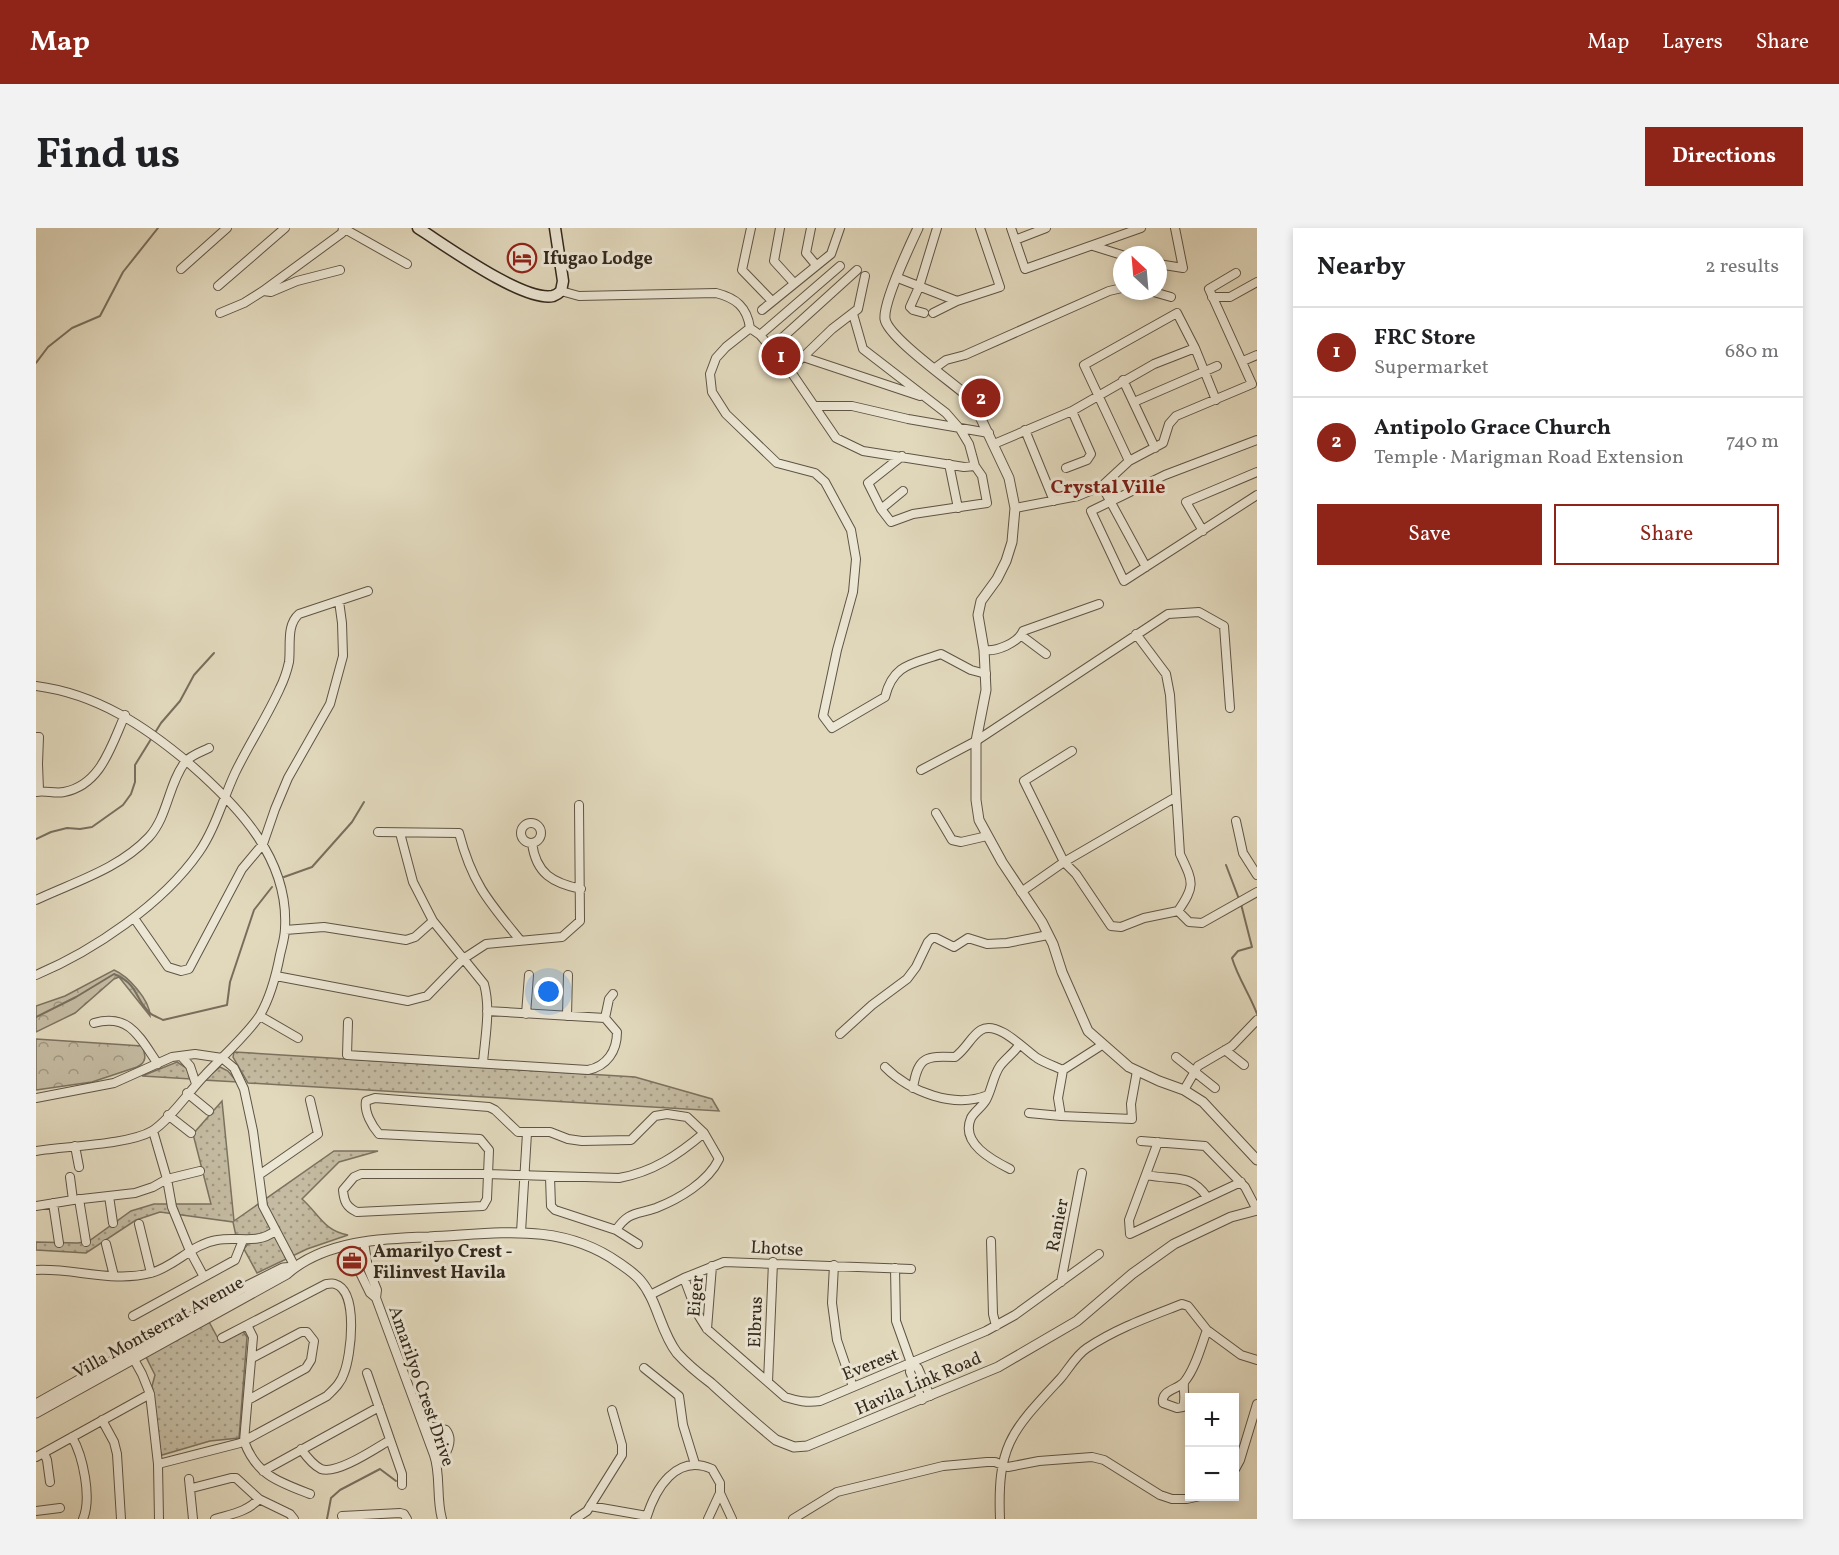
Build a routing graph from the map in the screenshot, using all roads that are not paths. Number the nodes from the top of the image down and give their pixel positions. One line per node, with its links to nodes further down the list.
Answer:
1 (227, 228): 24 (street)
2 (285, 228): 32 (street)
3 (343, 228): 20 (street); 35 (street)
4 (418, 228): 36 (main road)
5 (555, 228): 36 (main road)
6 (750, 228): 41 (street)
7 (780, 228): 31 (street)
8 (810, 228): 21 (street)
9 (840, 228): 21 (street)
10 (918, 228): 29 (street)
11 (938, 228): 33 (street)
12 (980, 228): 40 (street)
13 (1011, 228): 17 (street)
14 (1046, 228): 17 (street)
15 (1141, 228): 18 (street)
16 (1175, 228): 22 (street)
17 (1015, 240): 18 (street)
18 (1093, 246): 19 (street)
19 (1113, 252)
20 (406, 264)
21 (816, 265): 31 (street)
22 (1167, 265)
23 (840, 266): 48 (street)
24 (181, 269)
25 (340, 270): 35 (street)
26 (857, 270): 49 (street)
27 (1236, 273): 39 (street)
28 (865, 276): 46 (street)
29 (898, 278): 33 (street); 55 (street)
30 (1257, 282): 39 (street)
31 (794, 283): 41 (street)
32 (218, 286)
33 (920, 287): 40 (street); 44 (street)
34 (1113, 290): 55 (street)
35 (263, 291): 43 (street)
36 (561, 291): 47 (street)
37 (1167, 296): 38 (street)
38 (1171, 297)
39 (1212, 297): 53 (street)
40 (957, 301): 45 (street)
41 (772, 302): 42 (street)
42 (762, 310)
43 (220, 313)
44 (924, 313)
45 (933, 313)
46 (853, 314): 52 (street); 60 (street)
47 (750, 328): 48 (street); 94 (street)
48 (760, 335): 49 (street)
49 (771, 348): 56 (street)
50 (1195, 348): 57 (street); 58 (street); 59 (street)
51 (1257, 355): 53 (street)
52 (802, 357): 56 (street); 60 (street)
53 (1243, 361): 61 (street)
54 (1218, 366): 57 (street)
55 (935, 368): 67 (street)
56 (789, 369): 63 (street)
57 (1204, 372): 61 (street); 62 (street)
58 (1123, 380): 59 (street); 62 (street)
59 (1099, 396): 64 (street); 72 (street)
60 (928, 399): 65 (street)
61 (1216, 400): 70 (street)
62 (1134, 402): 70 (street)
63 (816, 406): 65 (street); 71 (street)
64 (1072, 411): 66 (street); 75 (street)
65 (960, 429): 67 (street); 74 (street)
66 (1025, 430): 69 (street); 80 (street)
67 (989, 433): 69 (street)
68 (1257, 440): 81 (street)
69 (994, 444): 83 (street)
70 (1155, 448): 72 (street)
71 (902, 456): 73 (street); 84 (street)
72 (1130, 461): 77 (street)
73 (949, 464): 74 (street); 82 (street)
74 (975, 466): 82 (street)
75 (1066, 468)
76 (1257, 472): 85 (street)
77 (1102, 486): 80 (street); 81 (street)
78 (903, 490): 84 (street)
79 (1257, 495): 85 (street)
80 (1054, 501): 83 (street)
81 (1111, 501): 86 (street); 86 (street)
82 (958, 508): 84 (street)
83 (1015, 508): 92 (street)
84 (880, 509)
85 (1203, 531): 86 (street)
86 (1146, 567)
87 (368, 591): 88 (street)
88 (339, 601): 105 (street); 114 (street)
89 (1099, 604): 91 (street)
90 (1136, 634): 96 (street); 99 (street); 106 (street)
91 (1022, 636): 92 (street); 93 (street)
92 (984, 650): 94 (street)
93 (1046, 654)
94 (986, 674): 99 (street)
95 (36, 686): 97 (street)
96 (1230, 708)
97 (125, 715): 102 (street); 104 (street)
98 (36, 737): 104 (street)
99 (976, 741): 103 (street); 112 (street)
100 (209, 748): 102 (street)
101 (1072, 751): 115 (street)
102 (186, 761): 105 (street); 120 (street)
103 (921, 770)
104 (38, 791)
105 (226, 796): 114 (street); 122 (street)
106 (1176, 797): 115 (street); 121 (street)
107 (579, 806): 117 (street)
108 (936, 813): 112 (street)
109 (1236, 821): 116 (street)
110 (378, 832): 111 (street)
111 (400, 833): 123 (street); 126 (street)
112 (987, 836): 118 (street)
113 (532, 843): 117 (street)
114 (263, 844): 122 (street); 124 (street)
115 (1064, 862): 118 (street); 121 (street)
116 (1257, 875)
117 (581, 889): 126 (street)
118 (1021, 892): 125 (street)
119 (1257, 892): 121 (street)
120 (36, 900)
121 (1178, 911)
122 (134, 918): 128 (street)
123 (433, 921): 124 (street); 127 (street)
124 (285, 930): 131 (street)
125 (1048, 935): 142 (street); 145 (street)
126 (520, 940): 127 (street)
127 (463, 959): 131 (street); 133 (street)
128 (36, 975)
129 (529, 975): 134 (street)
130 (568, 975): 136 (street)
131 (276, 976): 135 (street)
132 (613, 994): 137 (street)
133 (487, 1011): 134 (street); 150 (street)
134 (526, 1014): 136 (street)
135 (260, 1016): 143 (street); 149 (street)
136 (567, 1016): 137 (street)
137 (605, 1018): 150 (street)
138 (1257, 1020): 141 (street)
139 (94, 1023): 151 (street)
140 (348, 1023): 150 (street)
141 (1254, 1030): 146 (street)
142 (840, 1034)
143 (298, 1038)
144 (1019, 1045): 154 (street); 158 (street); 162 (street)
145 (1102, 1045): 154 (street); 155 (street)
146 (1225, 1050): 152 (street); 156 (street)
147 (181, 1056): 149 (street); 151 (street); 157 (street)
148 (1176, 1057): 156 (street)
149 (222, 1058): 157 (street); 181 (street)
150 (483, 1063)
151 (158, 1064): 163 (street)
152 (1244, 1065)
153 (885, 1067): 158 (street)
154 (1063, 1070): 168 (street)
155 (1137, 1071): 160 (street); 168 (street)
156 (1194, 1071): 159 (street); 160 (street)
157 (196, 1084): 161 (street)
158 (913, 1088): 162 (street)
159 (1215, 1088)
160 (1184, 1090): 177 (street)
161 (187, 1093): 165 (street); 167 (street)
162 (988, 1095): 179 (street)
163 (36, 1098)
164 (310, 1100): 181 (street)
165 (209, 1111)
166 (1029, 1113): 168 (street)
167 (168, 1116): 169 (street); 170 (street)
168 (1061, 1116)
169 (153, 1131): 175 (street); 187 (street)
170 (191, 1133)
171 (527, 1133): 172 (street); 182 (street); 184 (street)
172 (704, 1133): 186 (street); 198 (street)
173 (1141, 1141): 174 (street)
174 (1158, 1143): 183 (street); 188 (street)
175 (75, 1146): 176 (street); 178 (street)
176 (36, 1151)
177 (1257, 1160)
178 (79, 1167)
179 (1010, 1169)
180 (200, 1171): 187 (street)
181 (259, 1174): 199 (street)
182 (488, 1174): 182 (street); 184 (street)
183 (1147, 1175): 191 (street); 191 (street)
184 (524, 1176): 186 (street); 200 (street)
185 (70, 1177): 192 (street)
186 (550, 1177): 198 (street)
187 (167, 1179): 190 (street); 209 (street)
188 (1241, 1182): 191 (street); 195 (street)
189 (1091, 1183): 223 (street, Ranier)
190 (109, 1196): 192 (street); 196 (street)
191 (1207, 1197)
192 (76, 1199): 193 (street); 202 (street)
193 (53, 1203): 194 (street); 204 (street)
194 (36, 1206)
195 (1257, 1210): 242 (street, Havila Link Road)
196 (113, 1223)
197 (139, 1224): 219 (street)
198 (616, 1230): 206 (street)
199 (275, 1231): 201 (street); 214 (street)
200 (521, 1232): 203 (street, Villa Montserrat Avenue); 218 (street, Villa Montserrat Avenue)
201 (243, 1240): 209 (street); 221 (street)
202 (86, 1242)
203 (364, 1242): 207 (street, Villa Montserrat Avenue); 225 (street, Amarilyo Crest Drive)
204 (59, 1243)
205 (106, 1244): 220 (street)
206 (638, 1244)
207 (347, 1246): 214 (street, Villa Montserrat Avenue); 225 (street, Amarilyo Crest Drive)
208 (989, 1247): 228 (street)
209 (190, 1251): 219 (street); 221 (street)
210 (1099, 1254): 223 (street, Everest)
211 (773, 1262): 212 (street, Lhotse); 213 (street, Lhotse); 238 (street, Elbrus)
212 (834, 1265): 215 (street, Lhotse); 240 (street)
213 (712, 1266): 222 (street, Lhotse); 229 (street, Eiger)
214 (295, 1267): 232 (street, Villa Montserrat Avenue)
215 (895, 1268): 216 (street, Lhotse); 235 (street)
216 (911, 1269)
217 (36, 1270): 220 (street)
218 (631, 1272): 224 (street, Havila Link Road)
219 (151, 1273): 220 (street)
220 (114, 1276)
221 (204, 1277): 226 (street)
222 (684, 1278): 224 (street, Lhotse); 229 (street, Everest)
223 (1060, 1282): 228 (street, Everest)
224 (650, 1295): 242 (street, Havila Link Road)
225 (376, 1298): 250 (street, Amarilyo Crest Drive)
226 (134, 1316)
227 (247, 1325): 231 (street); 233 (street); 253 (street)
228 (996, 1326): 235 (street, Everest)
229 (707, 1329): 238 (street, Everest)
230 (1207, 1330): 234 (street); 239 (street); 260 (street)
231 (222, 1338)
232 (132, 1355): 241 (street); 244 (street, Villa Montserrat Avenue); 248 (street, Villa Montserrat Avenue)
233 (252, 1358): 243 (street); 243 (street)
234 (1257, 1360)
235 (911, 1363): 240 (street, Everest); 242 (street)
236 (644, 1368): 259 (street)
237 (368, 1373): 246 (street)
238 (768, 1382): 240 (street, Everest)
239 (1184, 1383)
240 (854, 1387)
241 (150, 1394): 249 (street); 258 (street)
242 (926, 1398)
243 (248, 1400): 253 (street)
244 (36, 1404)
245 (1257, 1404): 257 (street)
246 (379, 1407): 252 (street); 254 (street)
247 (612, 1410): 270 (street)
248 (36, 1413)
249 (102, 1420): 251 (street); 277 (street)
250 (423, 1425): 256 (street, Amarilyo Crest Drive); 256 (street)
251 (72, 1437): 255 (street); 276 (street)
252 (390, 1440): 254 (street); 264 (street)
253 (244, 1441): 258 (street); 261 (street)
254 (301, 1449): 261 (street)
255 (40, 1455): 263 (street)
256 (437, 1462): 283 (street, Amarilyo Crest Drive)
257 (1239, 1462)
258 (158, 1464): 278 (street)
259 (694, 1464): 266 (street); 275 (street)
260 (1002, 1465): 268 (street); 287 (street); 288 (street)
261 (263, 1471): 267 (street)
262 (189, 1479): 265 (street)
263 (50, 1482)
264 (402, 1485)
265 (192, 1488): 269 (street); 279 (street)
266 (720, 1493): 285 (street); 286 (street)
267 (310, 1494)
268 (1185, 1498)
269 (259, 1499): 280 (street); 281 (street)
270 (590, 1506): 275 (street); 284 (street)
271 (60, 1508): 272 (street)
272 (36, 1512)
273 (342, 1516): 274 (street)
274 (354, 1517): 282 (street)
275 (646, 1518)
276 (83, 1519)
277 (121, 1519)
278 (159, 1519)
279 (193, 1519)
280 (215, 1519)
281 (294, 1519)
282 (408, 1519)
283 (442, 1519)
284 (575, 1519)
285 (708, 1519)
286 (732, 1519)
287 (793, 1519)
288 (1000, 1519)

